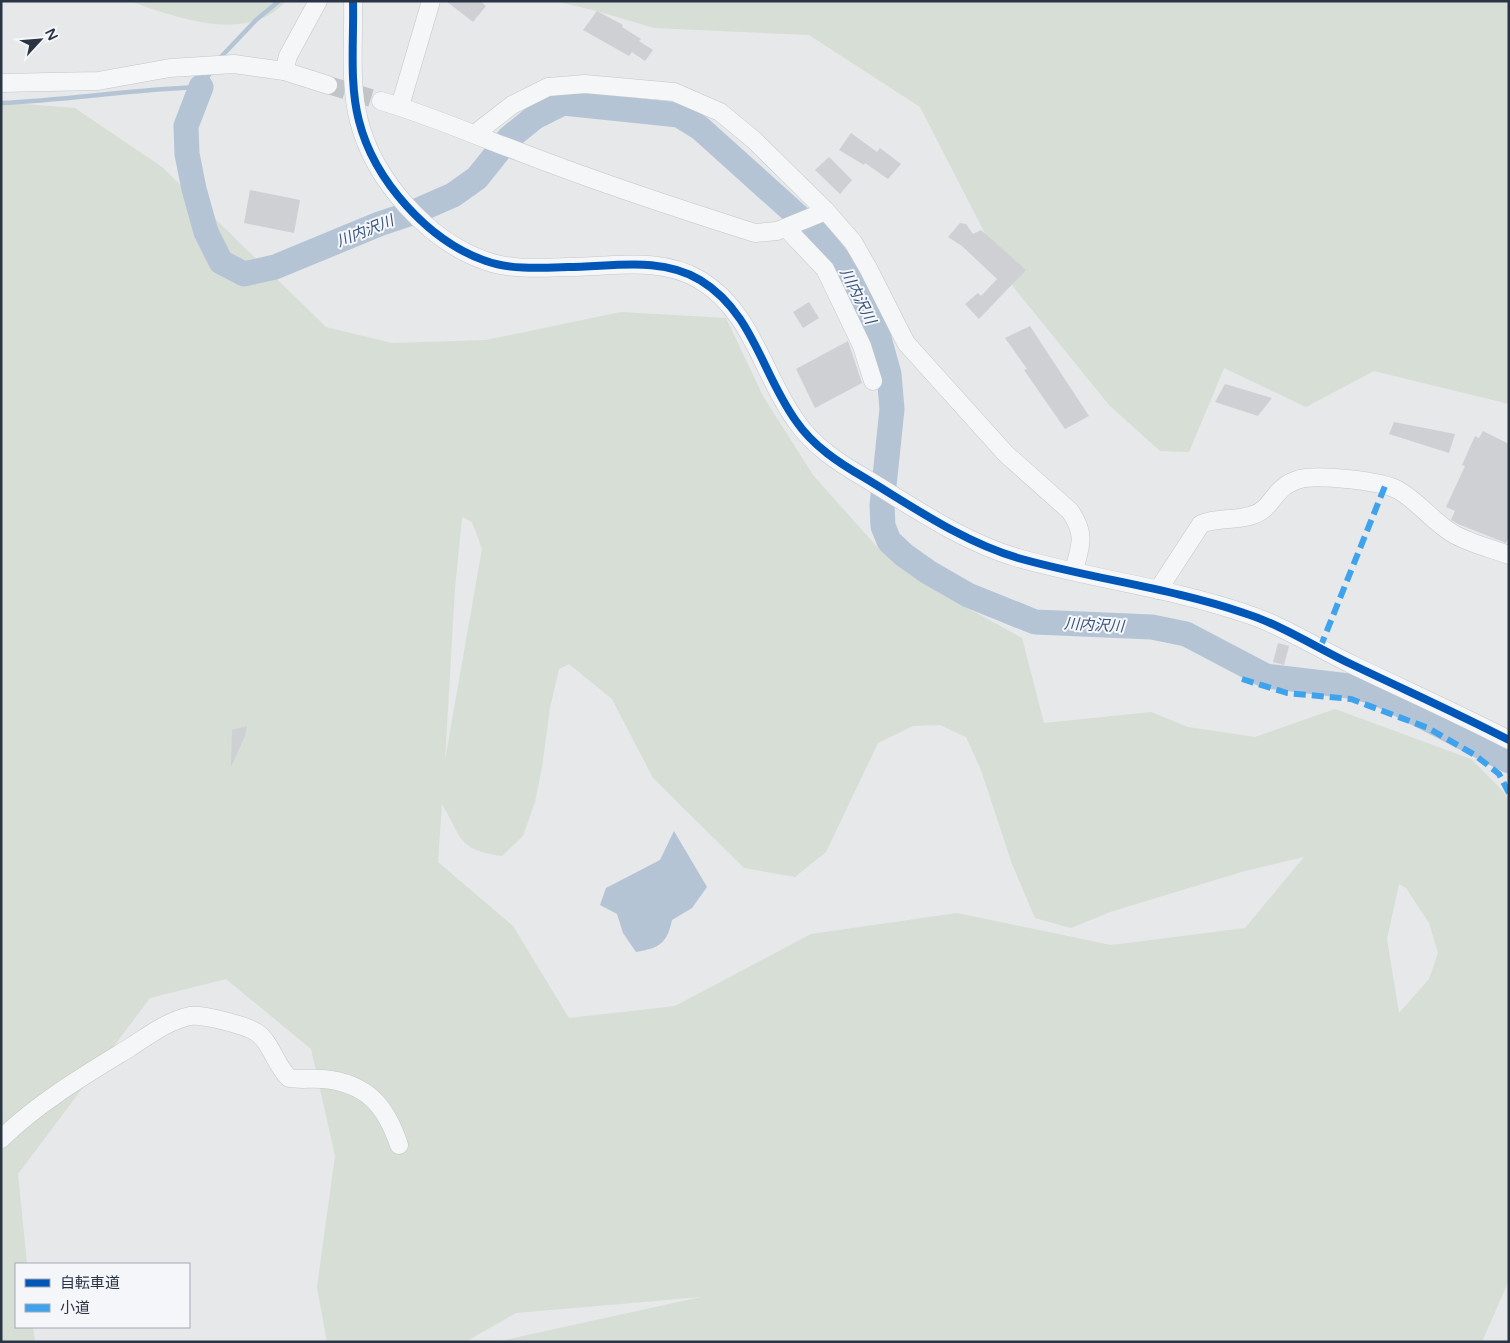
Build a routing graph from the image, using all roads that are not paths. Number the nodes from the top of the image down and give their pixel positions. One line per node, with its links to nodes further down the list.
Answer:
1 (318, 1): 4 (street)
2 (353, 1): 14 (street)
3 (431, 1): 8 (street)
4 (284, 71): 5 (street); 6 (street)
5 (1, 83)
6 (328, 85)
7 (381, 101): 8 (street)
8 (400, 106): 9 (street)
9 (476, 133): 10 (street); 11 (street)
10 (821, 213): 11 (street); 14 (street)
11 (788, 227): 12 (street)
12 (873, 381)
13 (1509, 555): 15 (street)
14 (1074, 570): 15 (street)
15 (1158, 590): 16 (street)
16 (1509, 740)
17 (1, 1139): 18 (street)
18 (400, 1145)

